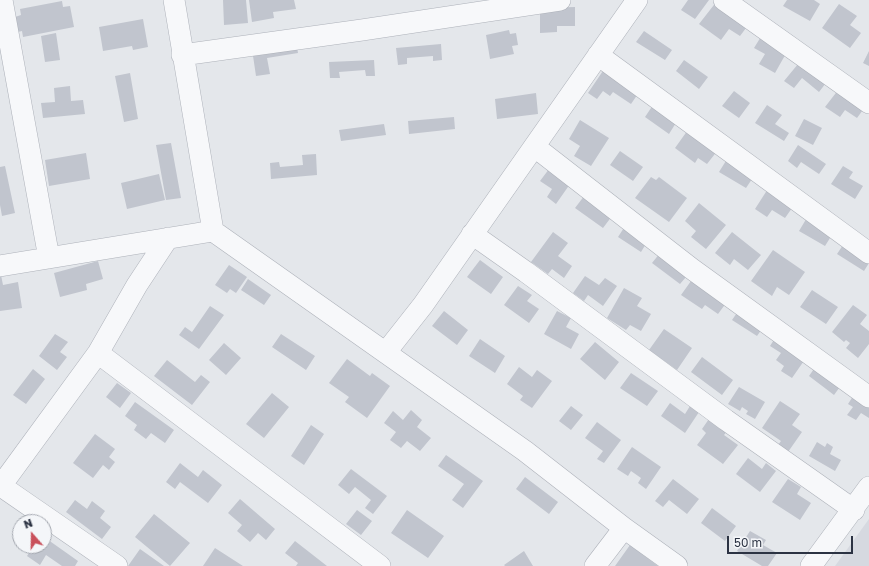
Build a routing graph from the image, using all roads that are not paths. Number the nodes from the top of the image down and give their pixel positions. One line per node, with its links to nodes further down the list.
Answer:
1 (2, 0): 14 (street)
2 (174, 0): 6 (street)
3 (560, 0): 6 (street)
4 (637, 0): 7 (street)
5 (724, 0): 8 (street)
6 (182, 55): 10 (street)
7 (598, 55): 9 (street); 13 (street)
8 (869, 103)
9 (535, 147): 11 (street); 18 (street)
10 (212, 230): 12 (street); 16 (street)
11 (472, 234): 16 (street); 21 (street)
12 (168, 238): 14 (street); 17 (street)
13 (869, 253)
14 (49, 258): 15 (street)
15 (0, 266)
16 (386, 352): 22 (street)
17 (98, 353): 19 (street); 24 (street)
18 (869, 398)
19 (0, 486): 23 (street)
20 (869, 487): 21 (street)
21 (854, 510): 27 (street)
22 (624, 528): 25 (street); 26 (street)
23 (118, 566)
24 (380, 566)
25 (595, 566)
26 (677, 566)
27 (811, 566)

